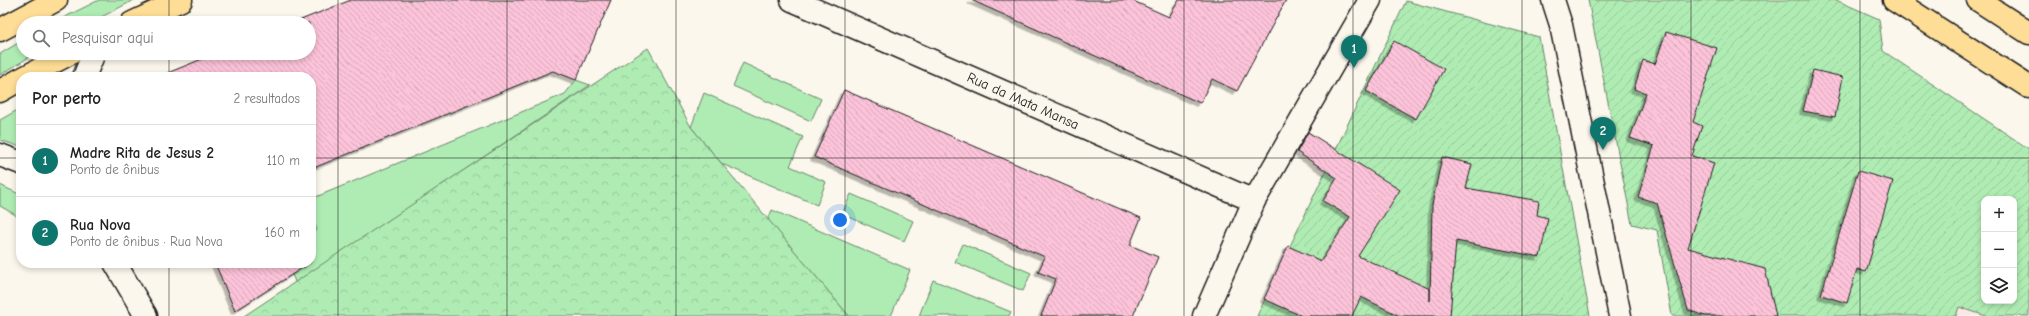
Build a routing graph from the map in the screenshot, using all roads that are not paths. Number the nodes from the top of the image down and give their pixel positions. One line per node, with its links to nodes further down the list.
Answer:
1 (56, 0): 9 (main road)
2 (181, 0): 10 (main road)
3 (792, 0): 24 (street, Rua da Mata Mansa)
4 (1370, 0): 24 (street)
5 (1553, 0): 12 (street)
6 (1562, 0): 12 (street)
7 (1894, 0): 20 (main road)
8 (1978, 0): 14 (main road)
9 (26, 16)
10 (147, 16)
11 (16, 21): 13 (main road)
12 (1561, 25): 28 (street)
13 (0, 30)
14 (2029, 34)
15 (58, 60): 17 (main road)
16 (91, 60): 18 (street)
17 (35, 72)
18 (86, 72)
19 (16, 82): 21 (main road)
20 (2029, 87)
21 (0, 91)
22 (0, 155): 23 (street)
23 (16, 161)
24 (1254, 201): 27 (street)
25 (117, 268): 26 (street)
26 (146, 316)
27 (1204, 316)
28 (1620, 316)

